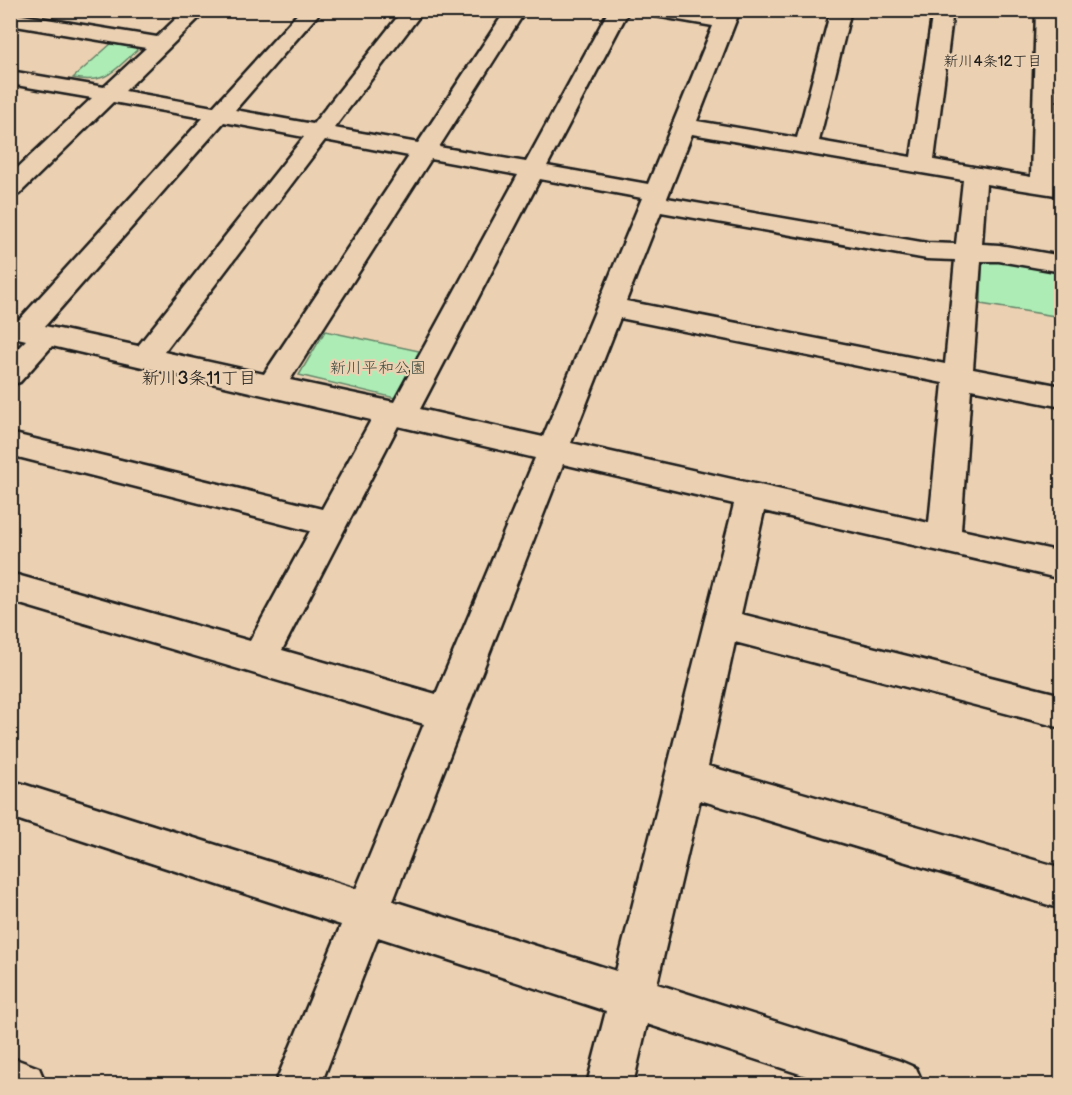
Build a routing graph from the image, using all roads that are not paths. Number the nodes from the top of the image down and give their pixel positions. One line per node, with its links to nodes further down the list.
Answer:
1 (197, 10): 12 (street)
2 (312, 10): 15 (street)
3 (414, 10): 17 (street)
4 (516, 10): 19 (street)
5 (620, 10): 23 (street)
6 (654, 10): 10 (street)
7 (841, 10): 18 (street)
8 (943, 10): 22 (street)
9 (1046, 10): 25 (street)
10 (727, 16): 16 (street)
11 (10, 19): 12 (street)
12 (162, 44): 14 (street)
13 (10, 78): 14 (street)
14 (109, 95): 15 (street); 21 (street)
15 (218, 114): 17 (street); 31 (street)
16 (684, 126): 18 (street); 27 (street)
17 (319, 133): 19 (street); 32 (street)
18 (806, 147): 22 (street)
19 (424, 151): 23 (street); 35 (street)
20 (10, 155): 21 (street)
21 (40, 161): 26 (street)
22 (921, 166): 24 (street)
23 (533, 171): 27 (street); 37 (street)
24 (975, 175): 25 (street); 28 (street)
25 (1052, 188)
26 (10, 189)
27 (655, 198): 28 (street); 30 (street)
28 (970, 252): 29 (street); 34 (street)
29 (1062, 264)
30 (611, 307): 34 (street); 39 (street)
31 (27, 330): 32 (street); 33 (street)
32 (145, 357): 35 (street)
33 (10, 375)
34 (958, 375): 36 (street); 42 (street)
35 (272, 386): 37 (street)
36 (1062, 397)
37 (396, 413): 39 (street); 41 (street)
38 (10, 444): 41 (street)
39 (553, 451): 40 (street); 48 (street)
40 (752, 495): 42 (street); 45 (street)
41 (331, 524): 46 (street)
42 (944, 539): 43 (street)
43 (1062, 566)
44 (10, 587): 46 (street)
45 (721, 624): 47 (street); 49 (street)
46 (260, 658): 48 (street)
47 (1062, 712)
48 (447, 714): 52 (street)
49 (686, 778): 51 (street); 53 (street)
50 (10, 798): 52 (street)
51 (1062, 889)
52 (367, 913): 53 (street); 56 (street)
53 (630, 998): 57 (street); 58 (street)
54 (10, 1080): 55 (street)
55 (23, 1084)
56 (298, 1084)
57 (610, 1084)
58 (900, 1084)

